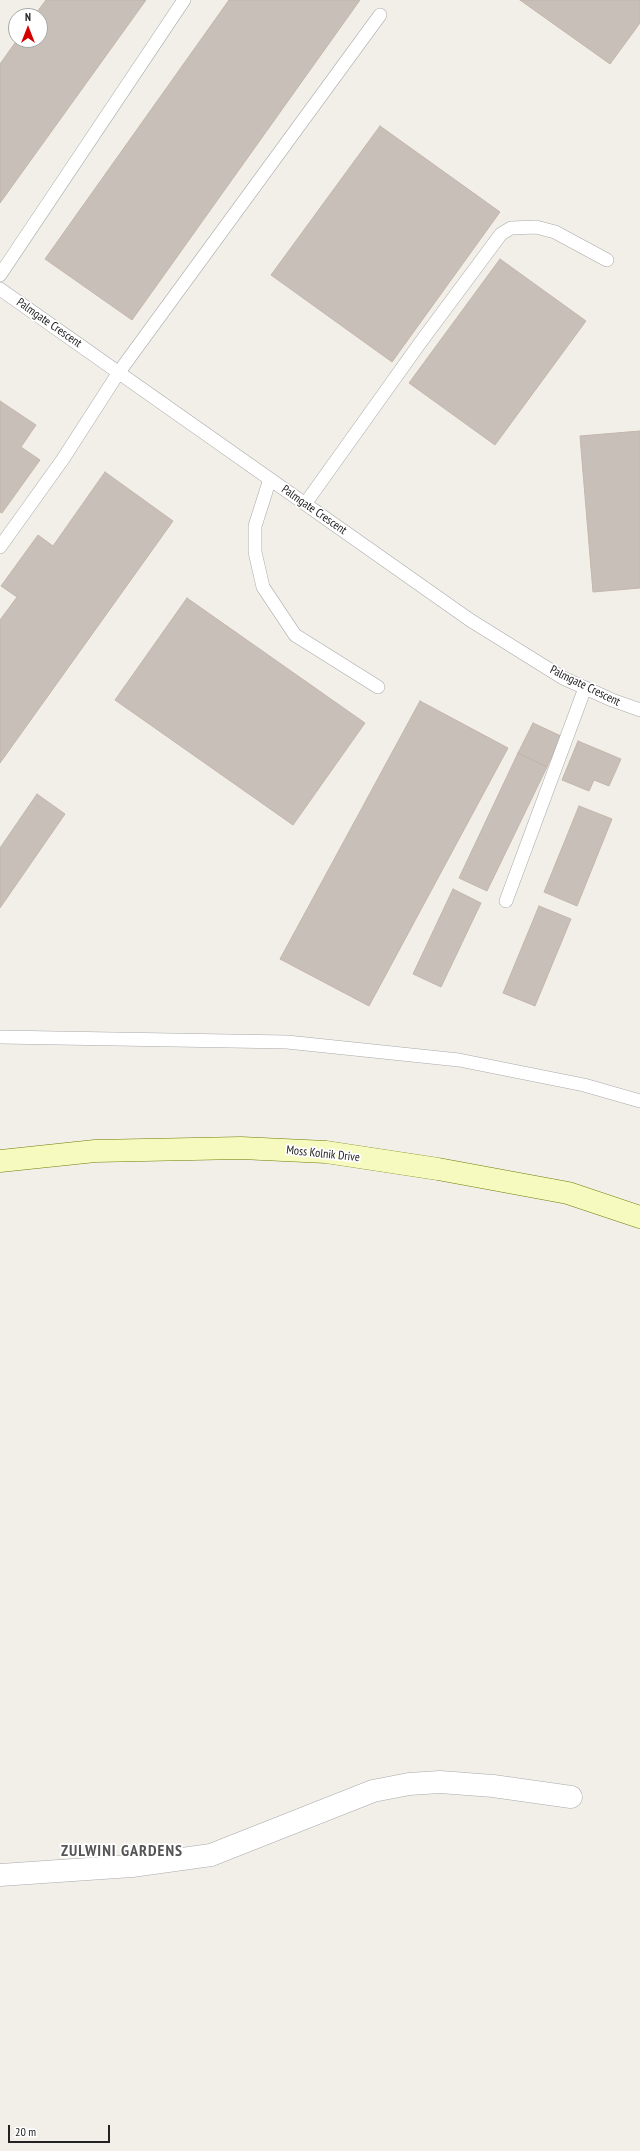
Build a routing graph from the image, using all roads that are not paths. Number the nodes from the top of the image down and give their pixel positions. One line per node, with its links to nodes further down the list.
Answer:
1 (184, 0): 4 (lane)
2 (380, 15): 6 (lane)
3 (607, 260): 8 (lane)
4 (0, 275)
5 (0, 289): 6 (lane, Palmgate Crescent)
6 (119, 372): 7 (lane, Palmgate Crescent); 9 (lane)
7 (270, 479): 8 (lane, Palmgate Crescent); 10 (lane)
8 (306, 504): 11 (lane, Palmgate Crescent)
9 (0, 547)
10 (378, 687)
11 (584, 688): 12 (lane, Palmgate Crescent); 13 (lane)
12 (640, 710)
13 (506, 901)
14 (0, 1037): 15 (lane)
15 (640, 1101)
16 (0, 1161): 17 (main road, Moss Kolnik Drive)
17 (640, 1217)
18 (571, 1797): 19 (street)
19 (0, 1875)

